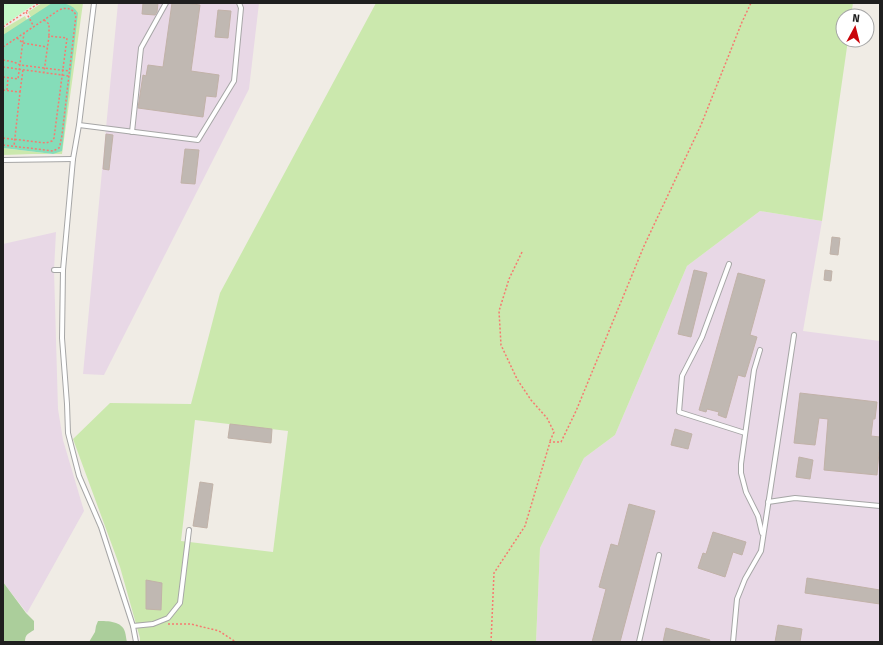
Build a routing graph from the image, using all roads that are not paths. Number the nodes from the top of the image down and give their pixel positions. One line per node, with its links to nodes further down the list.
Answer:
1 (94, 3): 4 (lane)
2 (166, 3): 5 (lane)
3 (239, 3): 5 (lane)
4 (79, 125): 5 (lane); 6 (lane)
5 (132, 132)
6 (73, 159): 7 (lane); 10 (lane)
7 (3, 160)
8 (729, 264): 13 (lane)
9 (54, 270): 10 (lane)
10 (63, 270): 19 (lane)
11 (794, 335): 14 (lane)
12 (760, 350): 13 (lane)
13 (745, 433): 17 (lane)
14 (768, 502): 15 (lane); 17 (lane)
15 (880, 506)
16 (188, 530): 19 (lane)
17 (763, 536): 22 (lane)
18 (659, 555): 21 (lane)
19 (133, 626): 20 (lane)
20 (136, 642)
21 (639, 642)
22 (733, 642)

